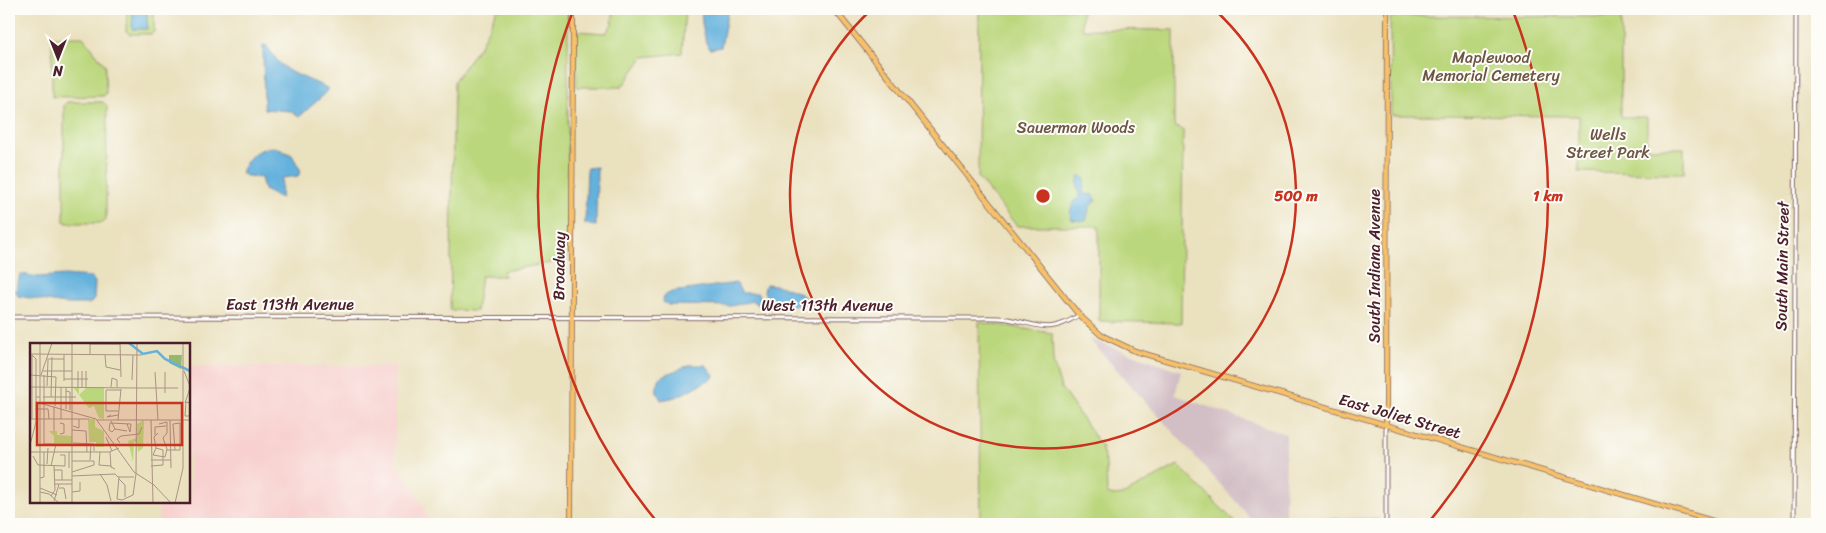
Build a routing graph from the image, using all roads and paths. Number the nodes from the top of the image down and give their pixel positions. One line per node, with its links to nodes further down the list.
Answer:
1 (573, 9): 7 (main road, Broadway)
2 (834, 9): 5 (main road, East Joliet Street)
3 (1387, 9): 8 (main road, South Indiana Avenue)
4 (1796, 9): 12 (street, South Main Street)
5 (1079, 315): 7 (street, West 113th Avenue); 8 (main road, East Joliet Street)
6 (9, 317): 7 (street, East 113th Avenue)
7 (571, 317): 9 (main road, Broadway)
8 (1386, 426): 10 (street, South Indiana Avenue); 11 (main road, East Joliet Street)
9 (571, 524)
10 (1386, 524)
11 (1723, 524)
12 (1794, 524)

